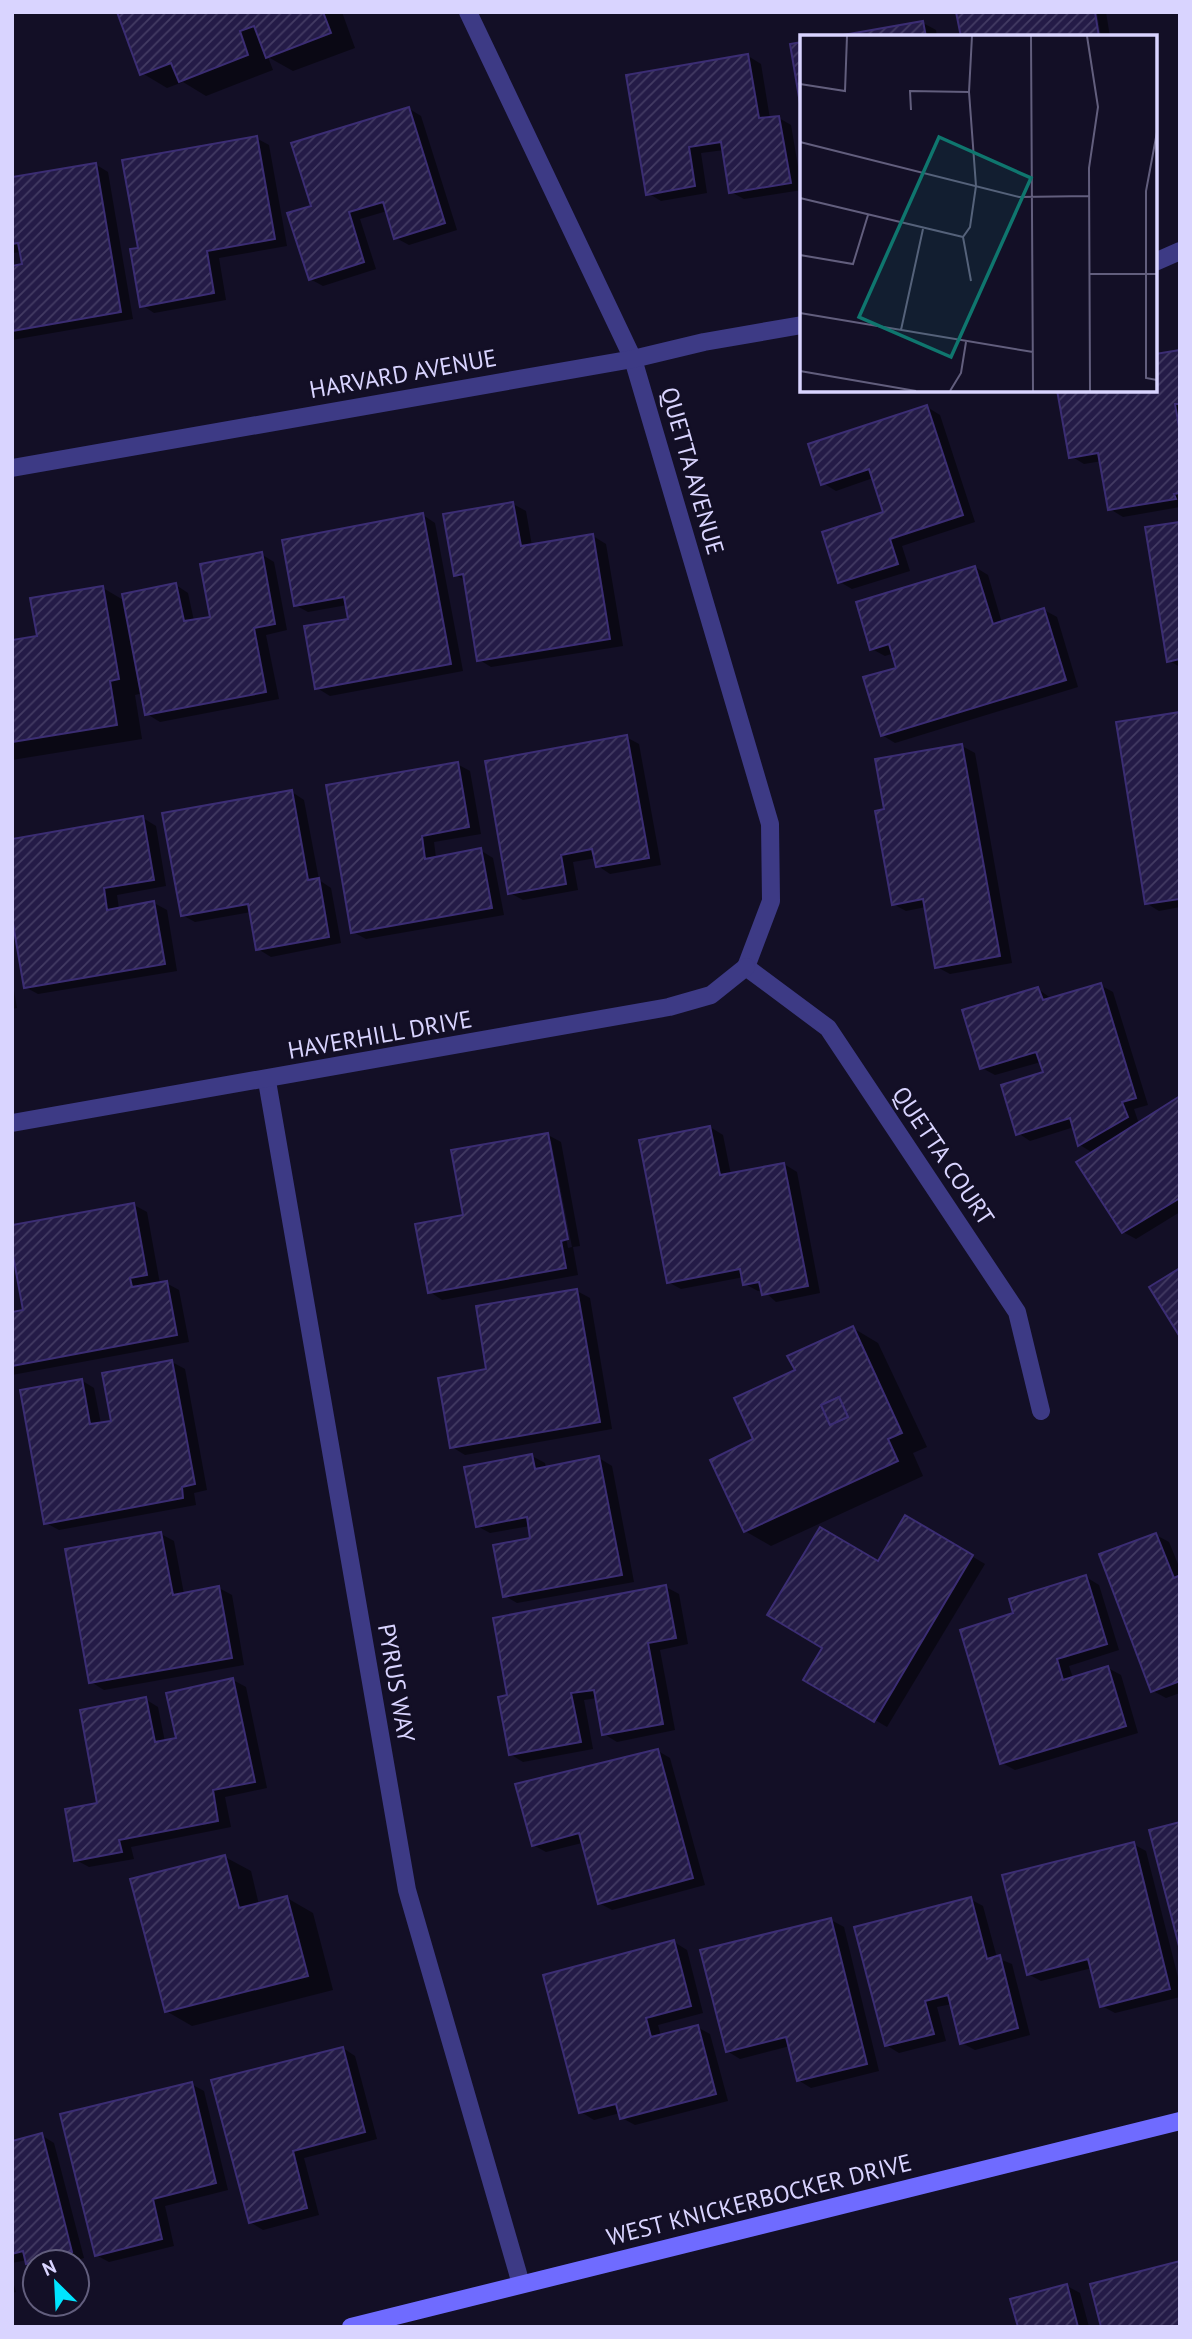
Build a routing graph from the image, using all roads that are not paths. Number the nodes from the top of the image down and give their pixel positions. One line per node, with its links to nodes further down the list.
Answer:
1 (467, 12): 5 (street, QUETTA AVENUE)
2 (1180, 251): 3 (street)
3 (1157, 261)
4 (800, 325): 5 (street, HARVARD AVENUE)
5 (633, 359): 6 (street, HARVARD AVENUE); 7 (street, QUETTA AVENUE)
6 (12, 468)
7 (746, 967): 8 (street, HAVERHILL DRIVE); 10 (street, QUETTA COURT)
8 (267, 1080): 9 (street, HAVERHILL DRIVE); 12 (street, PYRUS WAY)
9 (12, 1124)
10 (1041, 1411)
11 (1180, 2121): 12 (street, WEST KNICKERBOCKER DRIVE)
12 (521, 2284): 13 (street, WEST KNICKERBOCKER DRIVE)
13 (351, 2327)

